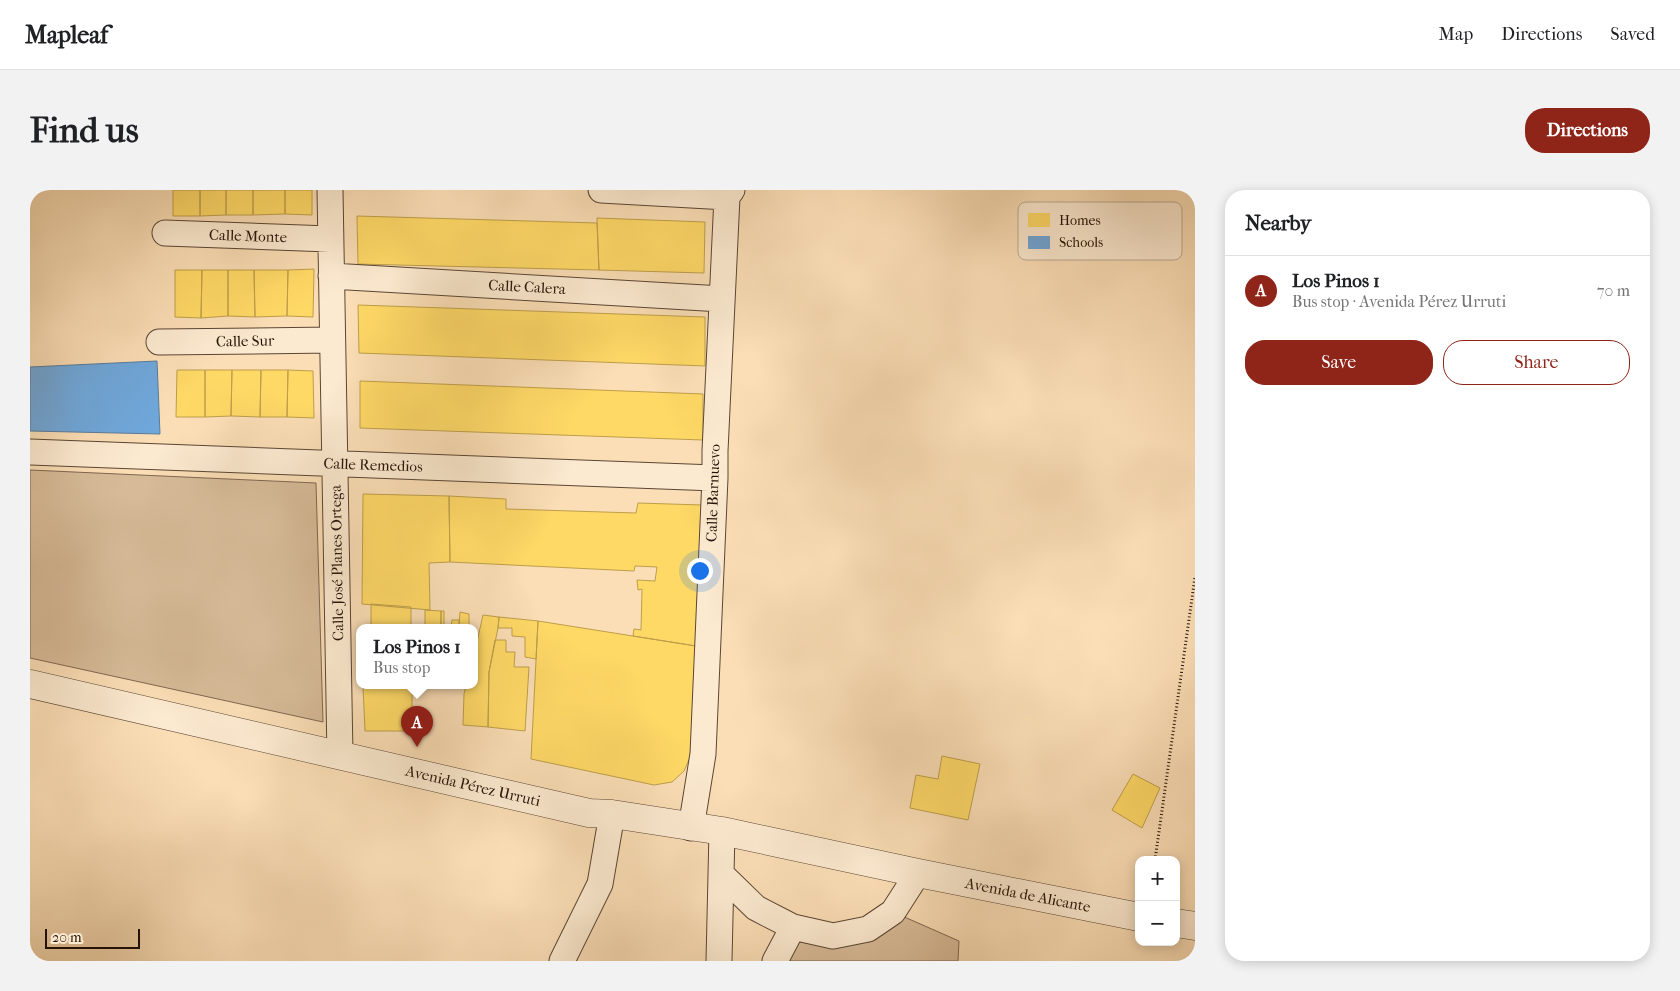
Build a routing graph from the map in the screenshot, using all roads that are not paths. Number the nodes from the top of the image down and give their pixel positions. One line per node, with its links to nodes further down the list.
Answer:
1 (330, 190): 5 (street, Calle José Planes Ortega)
2 (601, 190): 3 (street)
3 (730, 194): 7 (street, Calle Barnuevo)
4 (165, 233): 5 (street, Calle Monte)
5 (330, 239): 6 (street, Calle José Planes Ortega)
6 (331, 276): 7 (street, Calle Calera); 8 (street, Calle José Planes Ortega)
7 (722, 299): 12 (street, Calle Barnuevo)
8 (332, 340): 9 (street, Calle Sur); 11 (street, Calle José Planes Ortega)
9 (159, 342)
10 (30, 452): 11 (street, Calle Remedios)
11 (335, 463): 12 (street, Calle Remedios); 14 (street, Calle José Planes Ortega)
12 (715, 478): 16 (street, Calle Barnuevo)
13 (30, 684): 14 (street, Avenida Pérez Urruti)
14 (340, 756): 15 (street, Avenida Pérez Urruti)
15 (612, 814): 16 (street, Avenida Pérez Urruti); 24 (street)
16 (691, 828): 17 (street, Avenida Pérez Urruti)
17 (722, 831): 18 (street, Avenida Pérez Urruti); 19 (street)
18 (918, 873): 20 (street, Avenida de Alicante); 23 (street)
19 (721, 874): 23 (street); 25 (street)
20 (1135, 915)
21 (1180, 924): 22 (street)
22 (1195, 926)
23 (792, 927): 26 (street)
24 (562, 961)
25 (719, 961)
26 (775, 961)

